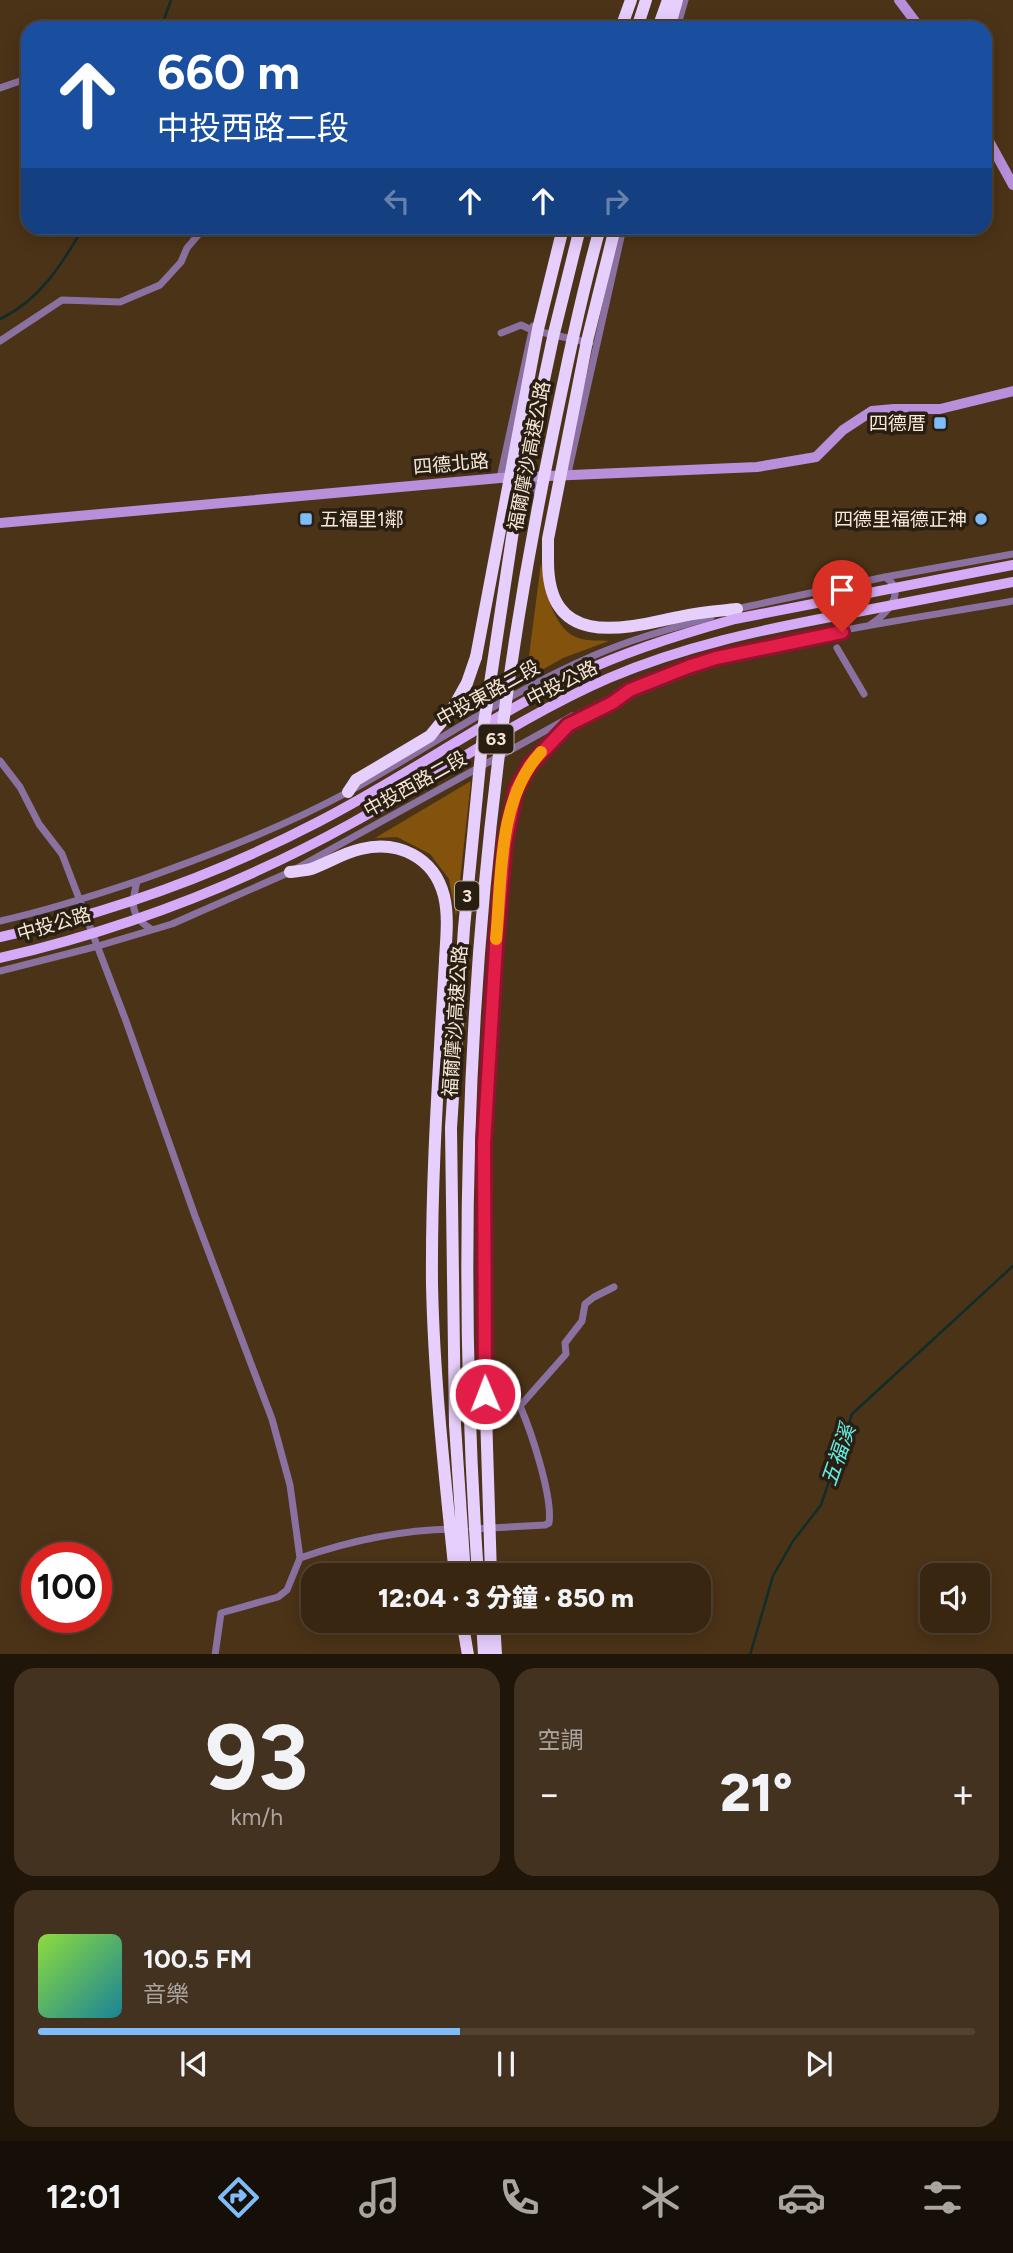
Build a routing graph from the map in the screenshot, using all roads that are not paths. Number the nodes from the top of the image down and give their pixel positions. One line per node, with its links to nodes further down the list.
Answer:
1 (629, 0): 7 (highway)
2 (646, 0): 8 (highway)
3 (668, 0): 9 (highway)
4 (677, 0): 10 (highway)
5 (685, 0): 11 (street)
6 (900, 0): 12 (street)
7 (622, 21)
8 (639, 21)
9 (660, 21)
10 (671, 21)
11 (679, 21)
12 (915, 21)
13 (21, 81): 14 (street)
14 (0, 88)
15 (992, 146): 16 (street)
16 (1013, 184)
17 (198, 235): 26 (street)
18 (560, 235): 24 (street)
19 (560, 235): 45 (highway, bridge)
20 (578, 235): 58 (highway, 福爾摩沙高速公路 / 3, bridge)
21 (598, 235): 59 (highway, 福爾摩沙高速公路 / 3, bridge)
22 (613, 235): 39 (highway, bridge)
23 (622, 235): 27 (street)
24 (532, 330): 25 (street); 27 (street); 31 (street)
25 (500, 333)
26 (0, 341)
27 (596, 344): 29 (street)
28 (1013, 391): 29 (street, 四德北路)
29 (568, 473): 30 (street, 四德北路)
30 (536, 475): 31 (street, 四德北路); 32 (street)
31 (500, 478): 33 (street, 四德北路)
32 (534, 491)
33 (0, 523)
34 (1013, 554): 36 (street, 中投東路二段)
35 (1013, 565): 51 (main road, 中投公路 / 63, bridge)
36 (885, 577): 39 (street, 中投東路二段); 40 (street)
37 (1013, 582): 53 (main road, 中投公路 / 63, bridge)
38 (1013, 601): 40 (street, 中投西路二段)
39 (737, 609): 45 (street, 中投東路二段)
40 (866, 627): 42 (street, 中投西路二段)
41 (837, 648): 43 (street)
42 (630, 690): 46 (street, 中投西路二段); 60 (highway, bridge)
43 (864, 694)
44 (0, 761): 48 (street)
45 (348, 792): 47 (street, 中投東路二段)
46 (290, 872): 50 (street, 中投西路二段); 57 (highway, bridge)
47 (137, 881): 48 (street, 中投東路二段); 50 (street)
48 (80, 900): 49 (street, 中投東路二段); 52 (street)
49 (0, 921)
50 (151, 929): 52 (street, 中投西路二段)
51 (0, 937)
52 (98, 946): 54 (street, 中投西路二段); 56 (street)
53 (0, 958)
54 (0, 971)
55 (614, 1287): 56 (street)
56 (300, 1558): 65 (street)
57 (454, 1563)
58 (464, 1563)
59 (477, 1563)
60 (491, 1563)
61 (465, 1633): 66 (highway)
62 (468, 1633): 66 (highway)
63 (483, 1633): 67 (highway)
64 (495, 1633): 68 (highway)
65 (215, 1654)
66 (469, 1654)
67 (484, 1654)
68 (496, 1654)

